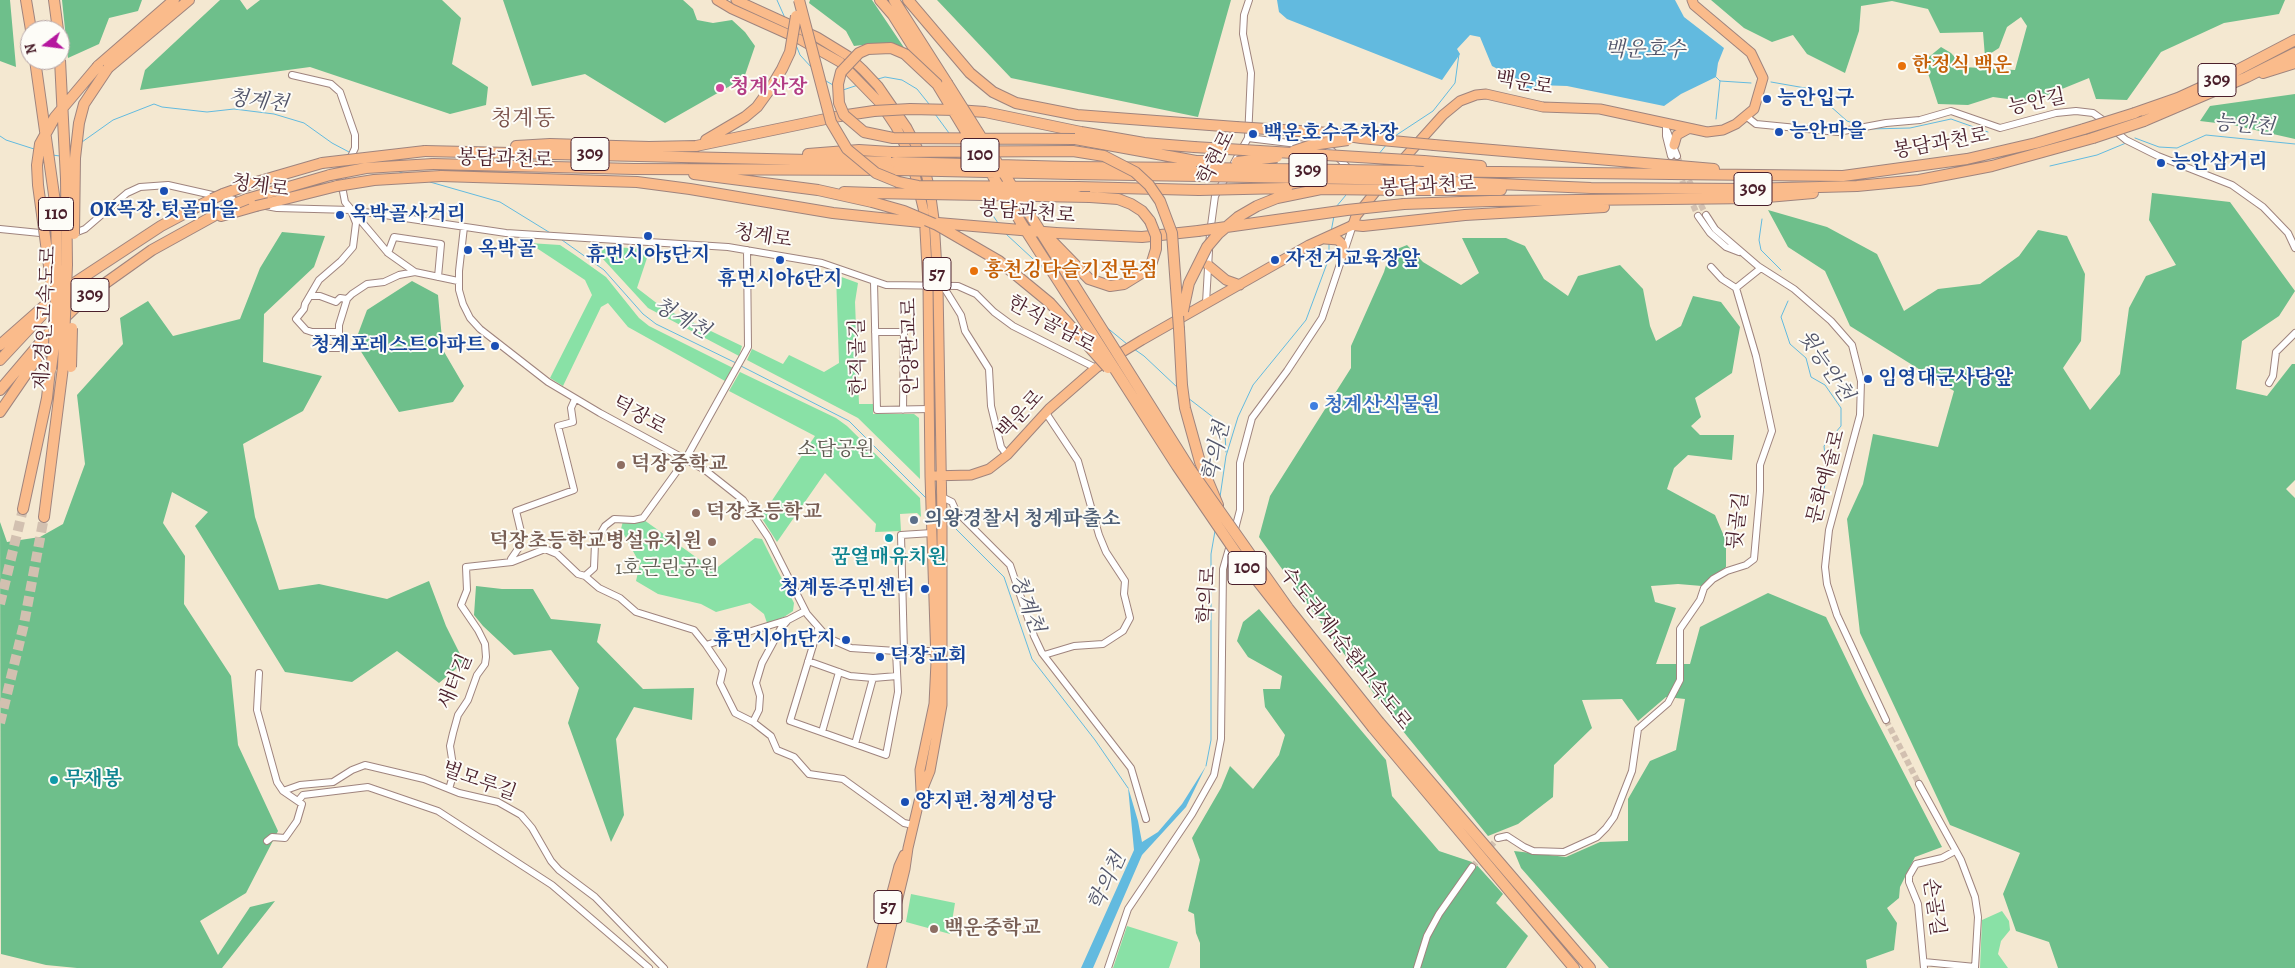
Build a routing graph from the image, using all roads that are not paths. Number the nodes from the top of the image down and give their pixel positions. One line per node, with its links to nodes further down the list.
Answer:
1 (26, 0): 14 (highway)
2 (54, 0): 15 (highway)
3 (174, 0): 21 (highway)
4 (189, 0): 21 (highway)
5 (717, 0): 72 (main road, 안양판교로 / 57)
6 (736, 0): 73 (main road, 안양판교로 / 57)
7 (797, 0): 33 (highway, bridge); 44 (highway, bridge)
8 (880, 0): 13 (highway, 수도권제1순환고속도로 / 100)
9 (894, 0): 13 (highway, 수도권제1순환고속도로 / 100)
10 (908, 0): 31 (highway, bridge)
11 (1248, 0): 30 (street, 학현로)
12 (1692, 0): 27 (main road)
13 (897, 12): 26 (highway, 수도권제1순환고속도로 / 100, bridge); 51 (highway, 수도권제1순환고속도로 / 100, bridge)
14 (29, 20)
15 (57, 20)
16 (2295, 35): 19 (highway)
17 (2295, 40): 19 (highway, 봉담과천로 / 309)
18 (2295, 53): 25 (highway, 봉담과천로 / 309)
19 (2258, 60): 40 (highway, 봉담과천로 / 309, bridge)
20 (2295, 63): 25 (highway)
21 (103, 67): 85 (highway, bridge); 87 (highway, bridge)
22 (36, 70): 87 (highway, 제2경인고속도로 / 110, bridge)
23 (60, 70): 85 (highway, 제2경인고속도로 / 110, bridge)
24 (292, 75): 42 (street, bridge)
25 (2247, 77): 43 (highway, 봉담과천로 / 309, bridge)
26 (937, 84): 37 (highway, bridge); 91 (highway, 수도권제1순환고속도로 / 100, bridge)
27 (1746, 117): 29 (main road, 백운로); 57 (street, 능안길)
28 (1667, 127): 29 (main road, 백운로); 32 (street); 32 (street); 45 (main road, 백운로)
29 (1688, 129): 32 (main road)
30 (1248, 138): 45 (street, bridge); 62 (street, 학현로)
31 (1361, 138): 37 (highway, bridge); 40 (highway, bridge)
32 (1674, 145)
33 (696, 146): 34 (highway, 봉담과천로); 39 (highway, 봉담과천로, bridge)
34 (482, 151): 35 (highway, 봉담과천로 / 309); 65 (highway, 봉담과천로 / 309, bridge)
35 (755, 159): 36 (highway, 봉담과천로 / 309); 78 (highway, bridge)
36 (897, 166): 37 (highway, 봉담과천로 / 309, bridge); 38 (highway, 봉담과천로 / 309)
37 (1199, 168): 41 (highway, 봉담과천로 / 309, bridge)
38 (634, 169): 46 (highway); 52 (highway, 봉담과천로 / 309, bridge)
39 (1572, 174): 40 (highway, 봉담과천로 / 309); 41 (highway, 봉담과천로 / 309)
40 (1782, 176)
41 (1410, 180): 43 (highway, 봉담과천로 / 309); 44 (highway, bridge)
42 (339, 184): 47 (highway, 봉담과천로, bridge); 48 (street); 52 (highway, 봉담과천로, bridge)
43 (1857, 186): 47 (highway, 봉담과천로)
44 (1321, 189): 78 (highway, bridge)
45 (1373, 194): 53 (main road, 백운로)
46 (873, 198): 51 (highway, bridge); 91 (highway, bridge)
47 (1756, 198): 53 (highway)
48 (351, 210): 54 (street, 청계로); 55 (street, 청계로); 59 (street); 75 (street)
49 (1706, 215): 60 (street, 문화예술로)
50 (1698, 216): 60 (street, 문화예술로)
51 (1033, 220): 104 (highway, 수도권제1순환고속도로 / 100, bridge)
52 (200, 222): 70 (highway, 봉담과천로 / 309)
53 (1353, 225): 56 (main road); 61 (street, 학의로)
54 (464, 227): 58 (street, 청계로); 68 (street, 덕장로)
55 (0, 229)
56 (1335, 236): 61 (main road); 71 (main road)
57 (2295, 248)
58 (747, 250): 69 (street, 청계로); 97 (street)
59 (388, 253): 66 (street); 67 (street)
60 (1742, 253): 64 (street, 문화예술로)
61 (1344, 254): 142 (street, 학의로)
62 (1208, 266): 71 (main road); 77 (street, 학현로)
63 (1711, 267): 74 (street)
64 (1761, 268): 74 (street); 121 (street, 문화예술로)
65 (93, 271): 82 (highway, 봉담과천로); 84 (highway, 봉담과천로 / 309)
66 (415, 272): 67 (street); 76 (street)
67 (438, 277): 68 (street)
68 (458, 280): 90 (street, 덕장로)
69 (874, 282): 72 (street, 청계로); 80 (street, 한직골길)
70 (106, 285): 89 (highway, 봉담과천로 / 309); 94 (highway, 봉담과천로)
71 (1240, 285): 77 (main road)
72 (928, 286): 73 (street, 청계로); 92 (main road, 안양판교로 / 57)
73 (940, 286): 86 (street, 한직골남로); 96 (street); 99 (main road, 안양판교로 / 57)
74 (1736, 288): 132 (street, 뒷골길)
75 (310, 296): 76 (street); 79 (street)
76 (347, 299): 79 (street)
77 (1206, 303): 86 (main road, 백운로)
78 (1179, 329): 104 (highway, bridge)
79 (338, 332): 83 (street)
80 (875, 332): 93 (street, 한직골길); 93 (street)
81 (2295, 333): 88 (street)
82 (0, 345)
83 (326, 348)
84 (0, 360)
85 (67, 367): 103 (highway, 제2경인고속도로 / 110)
86 (1096, 368): 95 (main road, 백운로)
87 (51, 370): 101 (highway, 제2경인고속도로 / 110)
88 (2269, 383)
89 (0, 390)
90 (575, 399): 97 (street, 덕장로); 106 (street)
91 (1134, 399): 123 (highway, 수도권제1순환고속도로 / 100, bridge)
92 (929, 409): 93 (street, 한직골길); 98 (main road, 안양판교로 / 57)
93 (903, 410)
94 (0, 412)
95 (1046, 412): 96 (main road, 백운로); 115 (street)
96 (1008, 455): 99 (main road, 백운로)
97 (684, 460): 107 (street); 108 (street, 덕장로)
98 (930, 476): 99 (main road, 백운로); 105 (main road, 안양판교로 / 57)
99 (941, 476): 100 (main road, 안양판교로 / 57)
100 (942, 498): 102 (main road, 안양판교로 / 57); 102 (street)
101 (22, 509)
102 (949, 513): 113 (main road, 안양판교로 / 57); 115 (street)
103 (44, 517)
104 (1224, 520): 123 (highway, 수도권제1순환고속도로 / 100, bridge)
105 (932, 533): 113 (main road, 안양판교로 / 57); 114 (street)
106 (512, 562): 107 (street, 새터길); 127 (street, 새터길)
107 (585, 576): 111 (street)
108 (805, 611): 109 (street); 110 (street, 덕장로)
109 (788, 620): 111 (street); 122 (street)
110 (818, 629): 112 (street, 덕장로); 116 (street)
111 (706, 645): 122 (street)
112 (896, 651): 114 (street, 덕장로); 119 (street)
113 (939, 651): 114 (street, 덕장로); 131 (main road, 안양판교로 / 57)
114 (904, 652)
115 (1044, 655): 130 (street)
116 (808, 661): 117 (street); 124 (street)
117 (839, 672): 120 (street); 124 (street)
118 (259, 673): 128 (street)
119 (897, 676): 120 (street); 125 (street)
120 (872, 678): 125 (street)
121 (1886, 720)
122 (753, 722): 131 (street)
123 (1376, 725): 144 (highway, 수도권제1순환고속도로 / 100); 145 (highway, 수도권제1순환고속도로 / 100)
124 (822, 732): 125 (street)
125 (855, 744)
126 (1919, 784): 135 (street)
127 (449, 789): 128 (street, 벌모루길); 139 (street, 벌모루길)
128 (283, 791): 129 (street)
129 (298, 801): 133 (street); 138 (street)
130 (1146, 819)
131 (913, 825): 134 (main road, 안양판교로 / 57)
132 (1498, 838)
133 (267, 841)
134 (908, 848): 140 (main road, 안양판교로 / 57); 141 (main road, 안양판교로 / 57)
135 (1955, 851): 137 (street, 손골길); 146 (street)
136 (1472, 867): 143 (street)
137 (1924, 965): 146 (street)
138 (649, 968)
139 (664, 968)
140 (872, 968)
141 (881, 968)
142 (1108, 968)
143 (1417, 968)
144 (1574, 968)
145 (1590, 968)
146 (1975, 968)

